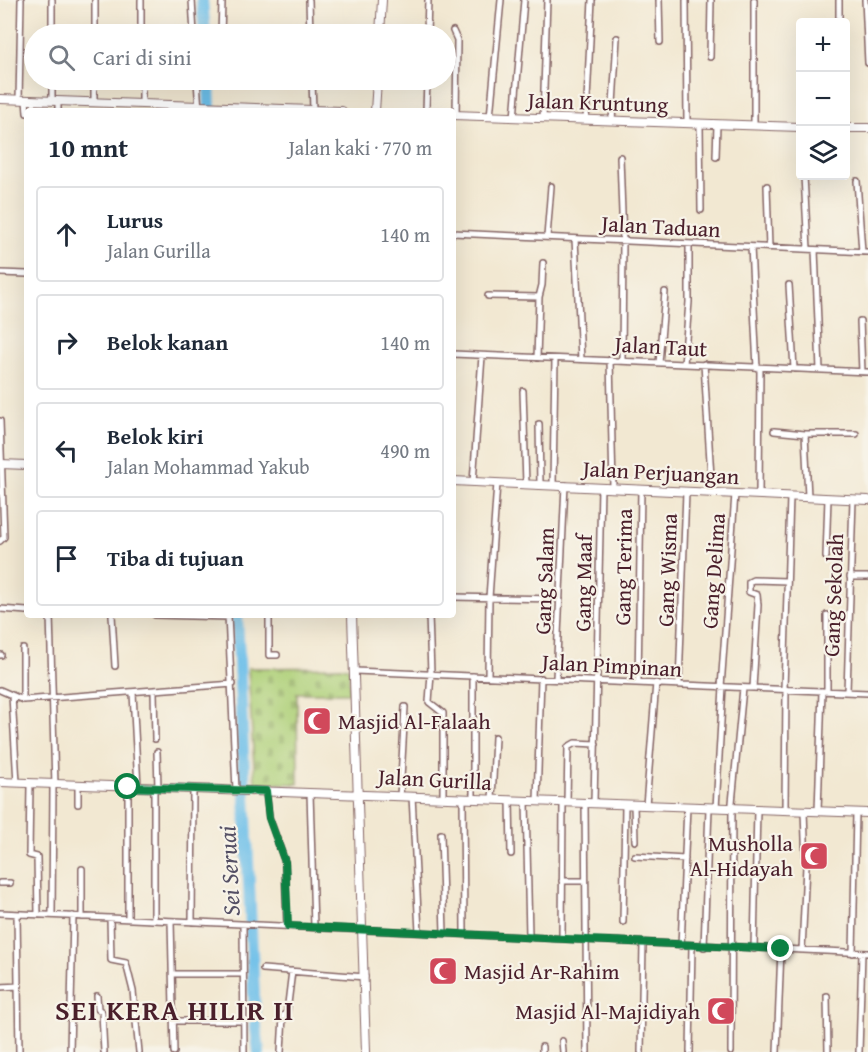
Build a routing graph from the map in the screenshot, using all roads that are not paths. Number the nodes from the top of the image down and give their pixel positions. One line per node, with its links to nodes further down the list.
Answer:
1 (21, 0): 44 (street)
2 (52, 0): 21 (street)
3 (95, 0): 22 (street)
4 (141, 0): 23 (street)
5 (192, 0): 24 (street)
6 (309, 0): 26 (street)
7 (382, 0): 27 (street)
8 (428, 0): 28 (street)
9 (501, 0): 57 (street)
10 (524, 0): 58 (street)
11 (547, 0): 59 (street)
12 (592, 0): 60 (street)
13 (659, 0): 31 (street)
14 (686, 0): 62 (street)
15 (711, 0): 32 (street)
16 (754, 0): 65 (street)
17 (839, 0): 20 (street)
18 (865, 0): 33 (street)
19 (222, 3): 25 (street)
20 (839, 18)
21 (52, 24)
22 (95, 24)
23 (141, 24)
24 (193, 24)
25 (221, 24)
26 (310, 24)
27 (381, 24)
28 (427, 24)
29 (456, 36): 41 (street)
30 (616, 38): 61 (street)
31 (660, 42)
32 (710, 57)
33 (868, 63)
34 (53, 90): 45 (street)
35 (94, 90): 46 (street)
36 (142, 90): 47 (street)
37 (198, 90): 50 (street)
38 (312, 90): 52 (street)
39 (376, 90): 53 (street)
40 (427, 90): 54 (street)
41 (456, 90)
42 (456, 90): 55 (street)
43 (0, 99): 44 (street)
44 (22, 100): 45 (street); 48 (street)
45 (55, 101): 46 (street); 49 (street)
46 (94, 102): 47 (street)
47 (142, 104): 50 (street)
48 (25, 108)
49 (57, 108)
50 (199, 108): 51 (street)
51 (266, 108)
52 (313, 108)
53 (375, 108)
54 (426, 108)
55 (455, 108)
56 (456, 115): 57 (street, Jalan Kruntung)
57 (490, 117): 58 (street, Jalan Kruntung)
58 (513, 118): 59 (street, Jalan Kruntung)
59 (543, 119): 60 (street, Jalan Kruntung)
60 (586, 120): 61 (street, Jalan Kruntung)
61 (612, 121): 62 (street, Jalan Kruntung)
62 (687, 123): 63 (street, Jalan Kruntung)
63 (700, 124): 64 (street, Jalan Kruntung); 75 (street)
64 (717, 124): 65 (street, Jalan Kruntung); 70 (street)
65 (754, 125): 66 (street, Jalan Kruntung)
66 (796, 127)
67 (850, 128): 68 (street)
68 (868, 128)
69 (620, 157): 79 (street)
70 (716, 157)
71 (804, 180): 83 (street)
72 (857, 181): 85 (street)
73 (551, 186): 77 (street)
74 (767, 186): 82 (street)
75 (700, 210)
76 (456, 233): 77 (street, Jalan Taduan)
77 (547, 237): 78 (street, Jalan Taduan)
78 (575, 238): 79 (street, Jalan Taduan); 98 (street)
79 (623, 241): 80 (street, Jalan Taduan); 100 (street)
80 (689, 244): 81 (street, Jalan Taduan); 102 (street)
81 (751, 247): 82 (street, Jalan Taduan); 104 (street)
82 (768, 248): 83 (street, Jalan Taduan)
83 (808, 249): 84 (street, Jalan Taduan)
84 (815, 250): 85 (street, Jalan Taduan); 106 (street)
85 (865, 252)
86 (543, 263): 92 (street)
87 (0, 273): 88 (street)
88 (24, 274)
89 (789, 285): 105 (street)
90 (665, 292): 101 (street)
91 (488, 296): 92 (street)
92 (539, 297): 96 (street)
93 (860, 321): 107 (street)
94 (456, 354): 95 (street, Jalan Taut)
95 (482, 356): 96 (street, Jalan Taut); 117 (street)
96 (537, 358): 97 (street, Jalan Taut)
97 (555, 359): 98 (street, Jalan Taut); 121 (street)
98 (581, 359): 99 (street, Jalan Taut)
99 (610, 360): 100 (street, Jalan Taut); 124 (street)
100 (622, 360): 101 (street, Jalan Taut)
101 (660, 363): 102 (street, Jalan Taut)
102 (684, 364): 103 (street, Jalan Taut)
103 (704, 364): 104 (street, Jalan Taut); 127 (street)
104 (759, 368): 105 (street, Jalan Taut); 129 (street)
105 (794, 369): 106 (street, Jalan Taut)
106 (820, 370): 107 (street, Jalan Taut)
107 (865, 372)
108 (523, 391): 119 (street)
109 (0, 421): 114 (street)
110 (539, 424): 120 (street)
111 (774, 431): 112 (street)
112 (805, 434): 113 (street); 131 (street)
113 (856, 434)
114 (1, 464): 115 (street); 135 (street)
115 (24, 465)
116 (456, 481): 117 (street, Jalan Perjuangan)
117 (473, 482): 118 (street, Jalan Perjuangan)
118 (497, 483): 119 (street, Jalan Perjuangan); 141 (street)
119 (526, 484): 120 (street, Jalan Perjuangan)
120 (540, 484): 121 (street, Jalan Perjuangan)
121 (553, 485): 122 (street, Jalan Perjuangan)
122 (565, 485): 123 (street, Jalan Perjuangan); 142 (street, Gang Salam)
123 (601, 487): 124 (street, Jalan Perjuangan); 161 (street, Gang Maaf)
124 (613, 487): 125 (street, Jalan Perjuangan)
125 (641, 489): 126 (street, Jalan Perjuangan); 162 (street, Gang Terima)
126 (686, 492): 127 (street, Jalan Perjuangan); 165 (street, Gang Wisma)
127 (712, 493): 128 (street, Jalan Perjuangan)
128 (735, 494): 129 (street, Jalan Perjuangan); 166 (street, Gang Delima)
129 (759, 495): 130 (street, Jalan Perjuangan)
130 (790, 496): 131 (street, Jalan Perjuangan); 139 (street)
131 (808, 497): 132 (street, Jalan Perjuangan)
132 (828, 498): 133 (street, Jalan Perjuangan); 136 (street)
133 (853, 499): 134 (street, Jalan Perjuangan); 137 (street, Gang Sekolah)
134 (868, 500)
135 (0, 541)
136 (826, 557)
137 (850, 577): 138 (street); 173 (street, Gang Sekolah)
138 (868, 577)
139 (788, 582): 168 (street); 169 (street)
140 (456, 597): 141 (street)
141 (489, 598): 142 (street); 158 (street)
142 (560, 599): 160 (street, Gang Salam)
143 (0, 609): 144 (street)
144 (24, 610)
145 (827, 615): 172 (street)
146 (50, 618): 177 (street)
147 (112, 618): 154 (street)
148 (228, 618): 164 (street)
149 (269, 618): 153 (street)
150 (352, 618): 155 (street)
151 (429, 618): 156 (street)
152 (23, 649): 178 (street)
153 (277, 655)
154 (115, 666)
155 (355, 671): 156 (street, Jalan Pimpinan); 196 (street)
156 (431, 673): 157 (street, Jalan Pimpinan); 199 (street)
157 (473, 675): 158 (street, Jalan Pimpinan); 201 (street)
158 (488, 676): 159 (street, Jalan Pimpinan)
159 (541, 678): 160 (street, Jalan Pimpinan); 205 (street)
160 (556, 678): 161 (street, Jalan Pimpinan)
161 (598, 681): 162 (street, Jalan Pimpinan); 182 (street, Gang Maaf)
162 (638, 682): 163 (street, Jalan Pimpinan)
163 (656, 683): 165 (street, Jalan Pimpinan); 212 (street)
164 (233, 684): 171 (street); 193 (street)
165 (679, 684): 166 (street, Jalan Pimpinan)
166 (722, 687): 167 (street, Jalan Pimpinan); 214 (street, Gang Delima)
167 (743, 688): 168 (street, Jalan Pimpinan); 215 (street)
168 (753, 688): 169 (street, Jalan Pimpinan)
169 (785, 689): 172 (street, Jalan Pimpinan); 217 (street)
170 (0, 690): 176 (street)
171 (154, 691): 174 (street); 181 (street)
172 (825, 691): 173 (street, Jalan Pimpinan); 219 (street)
173 (847, 692): 175 (street, Jalan Pimpinan)
174 (133, 693): 177 (street); 190 (street)
175 (868, 693)
176 (12, 696): 178 (street); 185 (street)
177 (53, 698): 178 (street); 187 (street)
178 (23, 700)
179 (405, 707): 197 (street)
180 (495, 738): 202 (street)
181 (155, 739)
182 (596, 744): 206 (street); 208 (street, Gang Maaf)
183 (157, 752): 191 (street)
184 (0, 783): 185 (street, Jalan Gurilla)
185 (17, 783): 186 (street, Jalan Gurilla)
186 (30, 784): 187 (street, Jalan Gurilla); 234 (street)
187 (54, 785): 188 (street, Jalan Gurilla); 235 (street)
188 (78, 785): 189 (street, Jalan Gurilla); 209 (street)
189 (128, 787): 190 (street, Jalan Gurilla); 239 (street)
190 (138, 787): 191 (street, Jalan Gurilla)
191 (156, 788): 192 (street, Jalan Gurilla); 240 (street)
192 (193, 789): 193 (street, Jalan Gurilla); 242 (street)
193 (238, 790): 194 (street, Jalan Gurilla)
194 (262, 791): 195 (street, Jalan Gurilla); 245 (street)
195 (310, 793): 196 (street, Jalan Gurilla); 246 (street)
196 (358, 793): 197 (street, Jalan Gurilla); 247 (street)
197 (400, 796): 198 (street, Jalan Gurilla)
198 (412, 796): 199 (street, Jalan Gurilla); 248 (street)
199 (443, 798): 200 (street, Jalan Gurilla)
200 (463, 798): 201 (street, Jalan Gurilla); 250 (street)
201 (473, 799): 202 (street, Jalan Gurilla)
202 (492, 800): 203 (street, Jalan Gurilla)
203 (510, 800): 204 (street, Jalan Gurilla); 224 (street)
204 (526, 801): 205 (street, Jalan Gurilla); 251 (street)
205 (537, 801): 206 (street, Jalan Gurilla)
206 (565, 802): 207 (street, Jalan Gurilla); 228 (street)
207 (585, 802): 208 (street, Jalan Gurilla); 229 (street)
208 (594, 802): 210 (street, Jalan Gurilla)
209 (78, 804)
210 (625, 805): 211 (street, Jalan Gurilla); 243 (street)
211 (634, 805): 212 (street, Jalan Gurilla); 223 (street)
212 (646, 806): 213 (street, Jalan Gurilla)
213 (687, 807): 214 (street, Jalan Gurilla); 226 (street)
214 (712, 808): 215 (street, Jalan Gurilla); 257 (street, Gang Delima)
215 (732, 808): 216 (street, Jalan Gurilla); 258 (street)
216 (757, 809): 217 (street, Jalan Gurilla); 259 (street)
217 (785, 810): 218 (street, Jalan Gurilla)
218 (804, 811): 219 (street, Jalan Gurilla); 261 (street)
219 (818, 811): 220 (street, Jalan Gurilla)
220 (856, 813): 221 (street, Jalan Gurilla); 262 (street)
221 (868, 813)
222 (441, 834): 249 (street)
223 (635, 841)
224 (511, 854)
225 (635, 856): 226 (street)
226 (685, 859): 255 (street)
227 (82, 868): 237 (street)
228 (562, 881): 229 (street); 252 (street)
229 (585, 881): 253 (street)
230 (0, 883): 231 (street)
231 (10, 883)
232 (0, 913): 233 (street)
233 (17, 914): 234 (street); 269 (street)
234 (38, 915): 235 (street)
235 (52, 915): 236 (street)
236 (73, 916): 237 (street); 277 (street)
237 (82, 917): 238 (street)
238 (110, 918): 239 (street); 279 (street)
239 (128, 919): 240 (street)
240 (154, 920): 241 (street)
241 (171, 921): 242 (street); 266 (street)
242 (192, 922): 244 (street)
243 (622, 922)
244 (246, 925): 245 (street); 267 (street)
245 (288, 926): 246 (street)
246 (314, 927): 247 (street)
247 (364, 930): 248 (street); 268 (street)
248 (419, 932): 249 (street)
249 (444, 933): 250 (street)
250 (464, 933): 251 (street)
251 (530, 936): 252 (street)
252 (562, 938): 253 (street)
253 (585, 939): 254 (street); 285 (street)
254 (643, 944): 255 (street); 286 (street)
255 (681, 946): 256 (street)
256 (692, 946): 257 (street); 287 (street)
257 (704, 947): 258 (street)
258 (733, 947): 259 (street); 288 (street)
259 (754, 949): 260 (street)
260 (781, 949): 261 (street); 289 (street)
261 (802, 950): 262 (street)
262 (853, 953): 263 (street)
263 (865, 953): 291 (street)
264 (263, 969): 265 (street)
265 (292, 971): 268 (street); 282 (street)
266 (173, 974): 267 (street); 273 (street)
267 (242, 974): 274 (street)
268 (365, 977): 283 (street)
269 (19, 986): 270 (street); 276 (street)
270 (0, 987)
271 (97, 996): 278 (street)
272 (827, 996): 290 (street)
273 (173, 1021): 274 (street); 280 (street)
274 (244, 1021): 281 (street)
275 (562, 1041): 284 (street)
276 (18, 1052)
277 (69, 1052)
278 (104, 1052)
279 (139, 1052)
280 (174, 1052)
281 (244, 1052)
282 (281, 1052)
283 (366, 1052)
284 (563, 1052)
285 (587, 1052)
286 (641, 1052)
287 (690, 1052)
288 (731, 1052)
289 (777, 1052)
290 (828, 1052)
291 (859, 1052)

